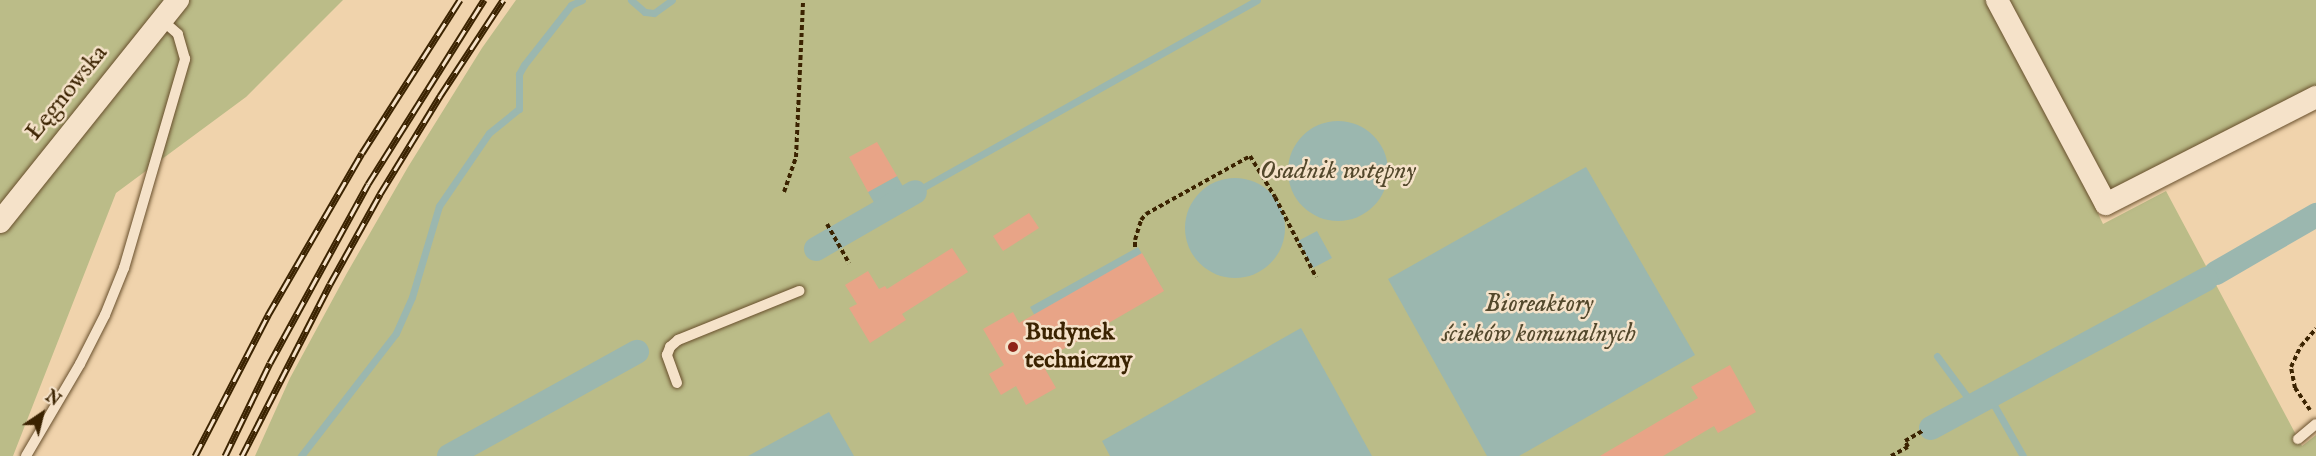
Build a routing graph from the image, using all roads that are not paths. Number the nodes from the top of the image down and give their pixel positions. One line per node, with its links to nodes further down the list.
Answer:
1 (178, 0): 3 (street, Łęgnowska)
2 (1997, 0): 4 (street)
3 (162, 20): 5 (street, Łęgnowska); 10 (lane)
4 (2316, 97)
5 (0, 222)
6 (799, 291): 7 (lane)
7 (677, 383)
8 (2316, 424): 9 (lane)
9 (2298, 439)
10 (26, 456)

